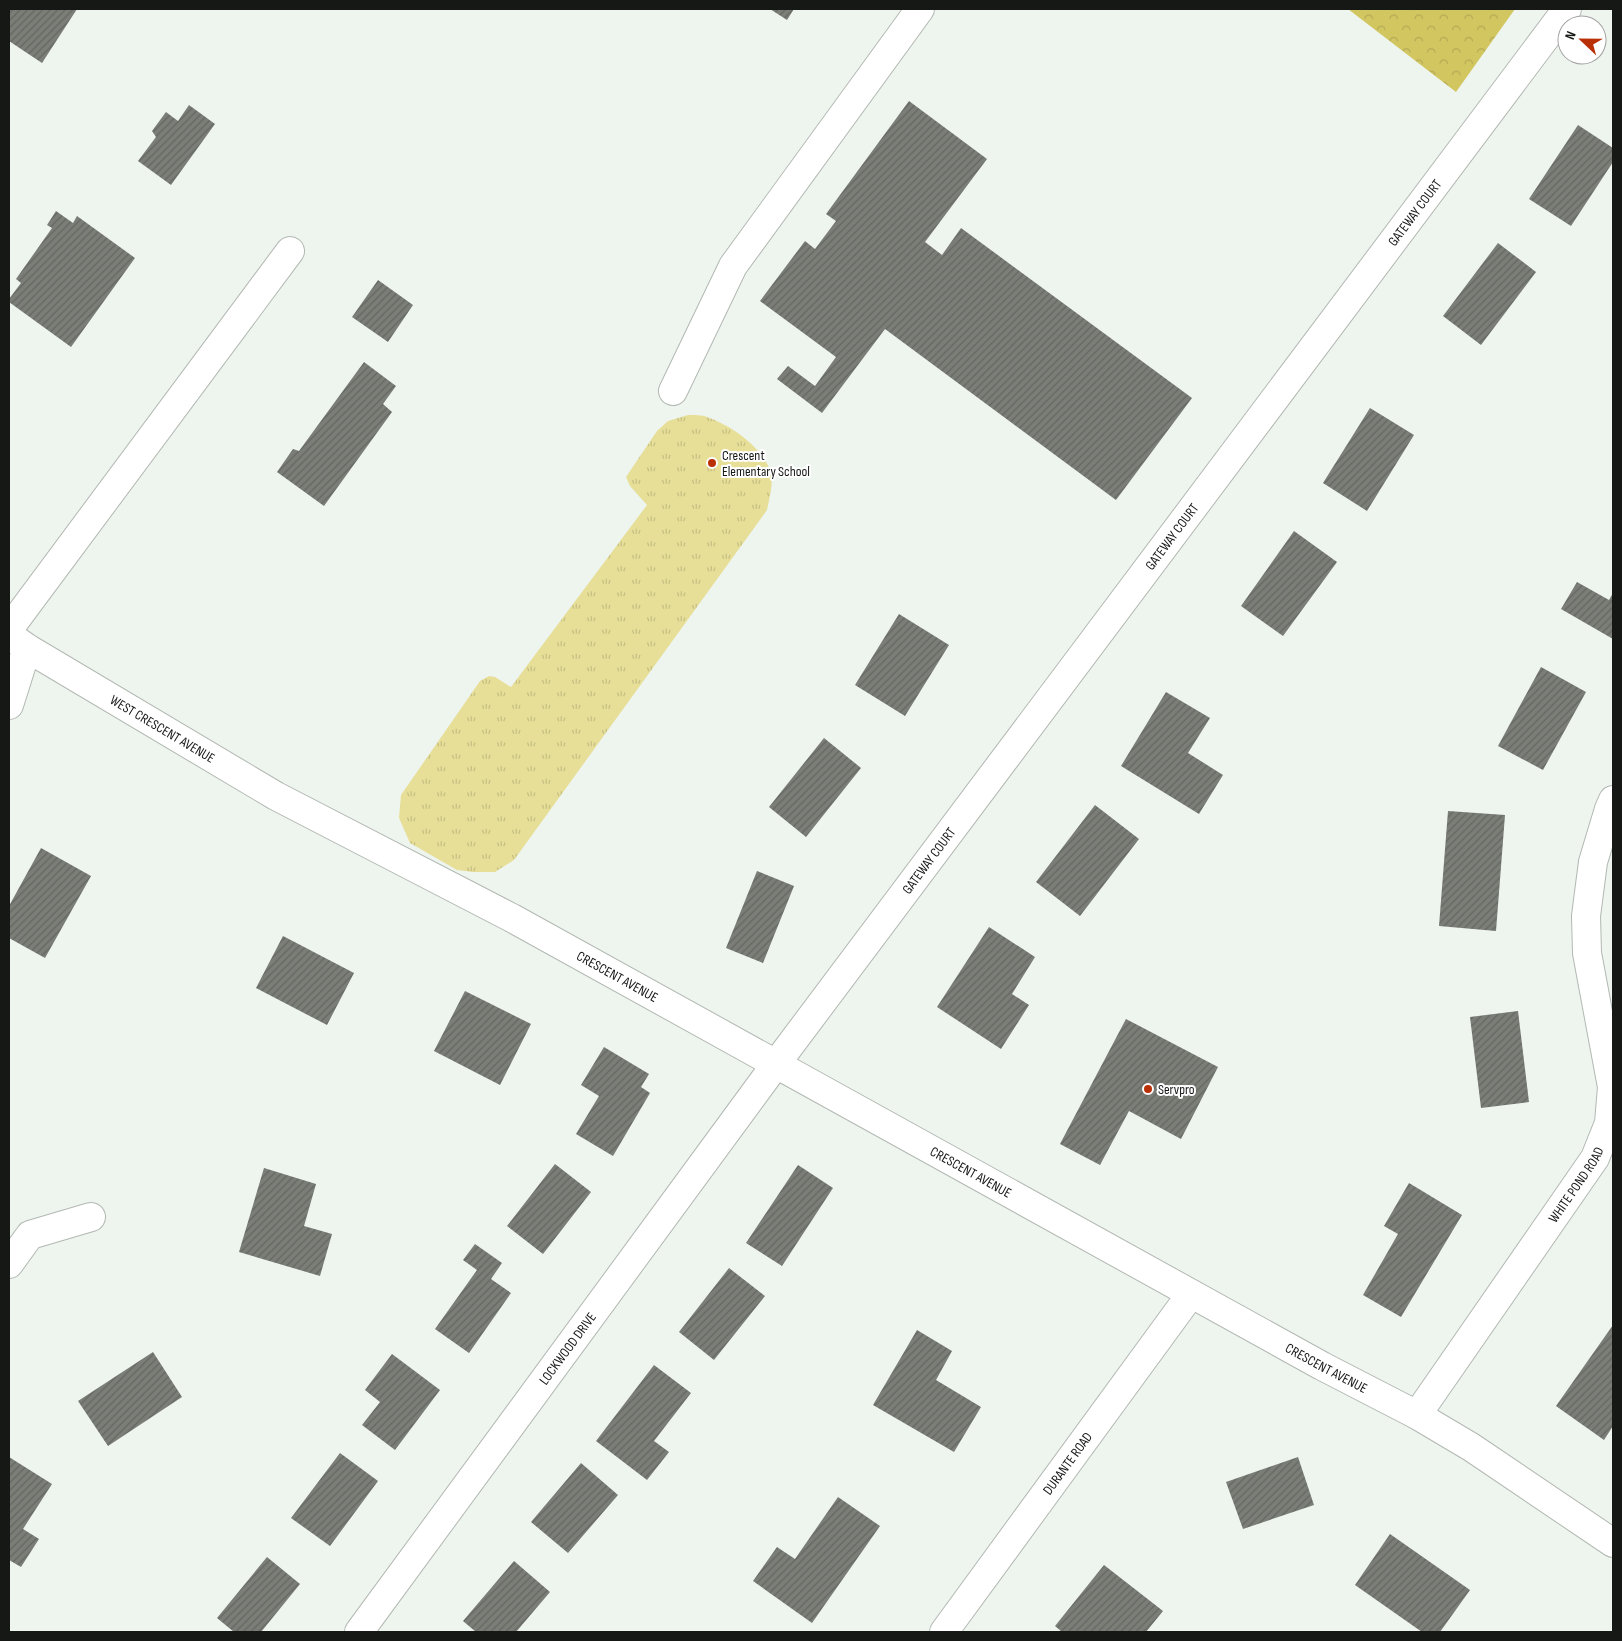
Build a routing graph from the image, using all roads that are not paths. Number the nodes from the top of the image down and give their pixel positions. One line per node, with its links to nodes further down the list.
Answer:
1 (920, 9): 4 (street)
2 (1567, 9): 9 (street, GATEWAY COURT)
3 (290, 251): 5 (street)
4 (673, 391)
5 (15, 637): 6 (street); 8 (street, WEST CRESCENT AVENUE)
6 (9, 706)
7 (1613, 800): 13 (street, WHITE POND ROAD)
8 (319, 819): 9 (street, CRESCENT AVENUE)
9 (776, 1064): 12 (street, CRESCENT AVENUE); 15 (street, LOCKWOOD DRIVE)
10 (91, 1217): 11 (street)
11 (9, 1264)
12 (1191, 1294): 13 (street, CRESCENT AVENUE); 16 (street, DURANTE ROAD)
13 (1418, 1415): 14 (street, CRESCENT AVENUE)
14 (1613, 1543)
15 (359, 1632)
16 (944, 1632)

